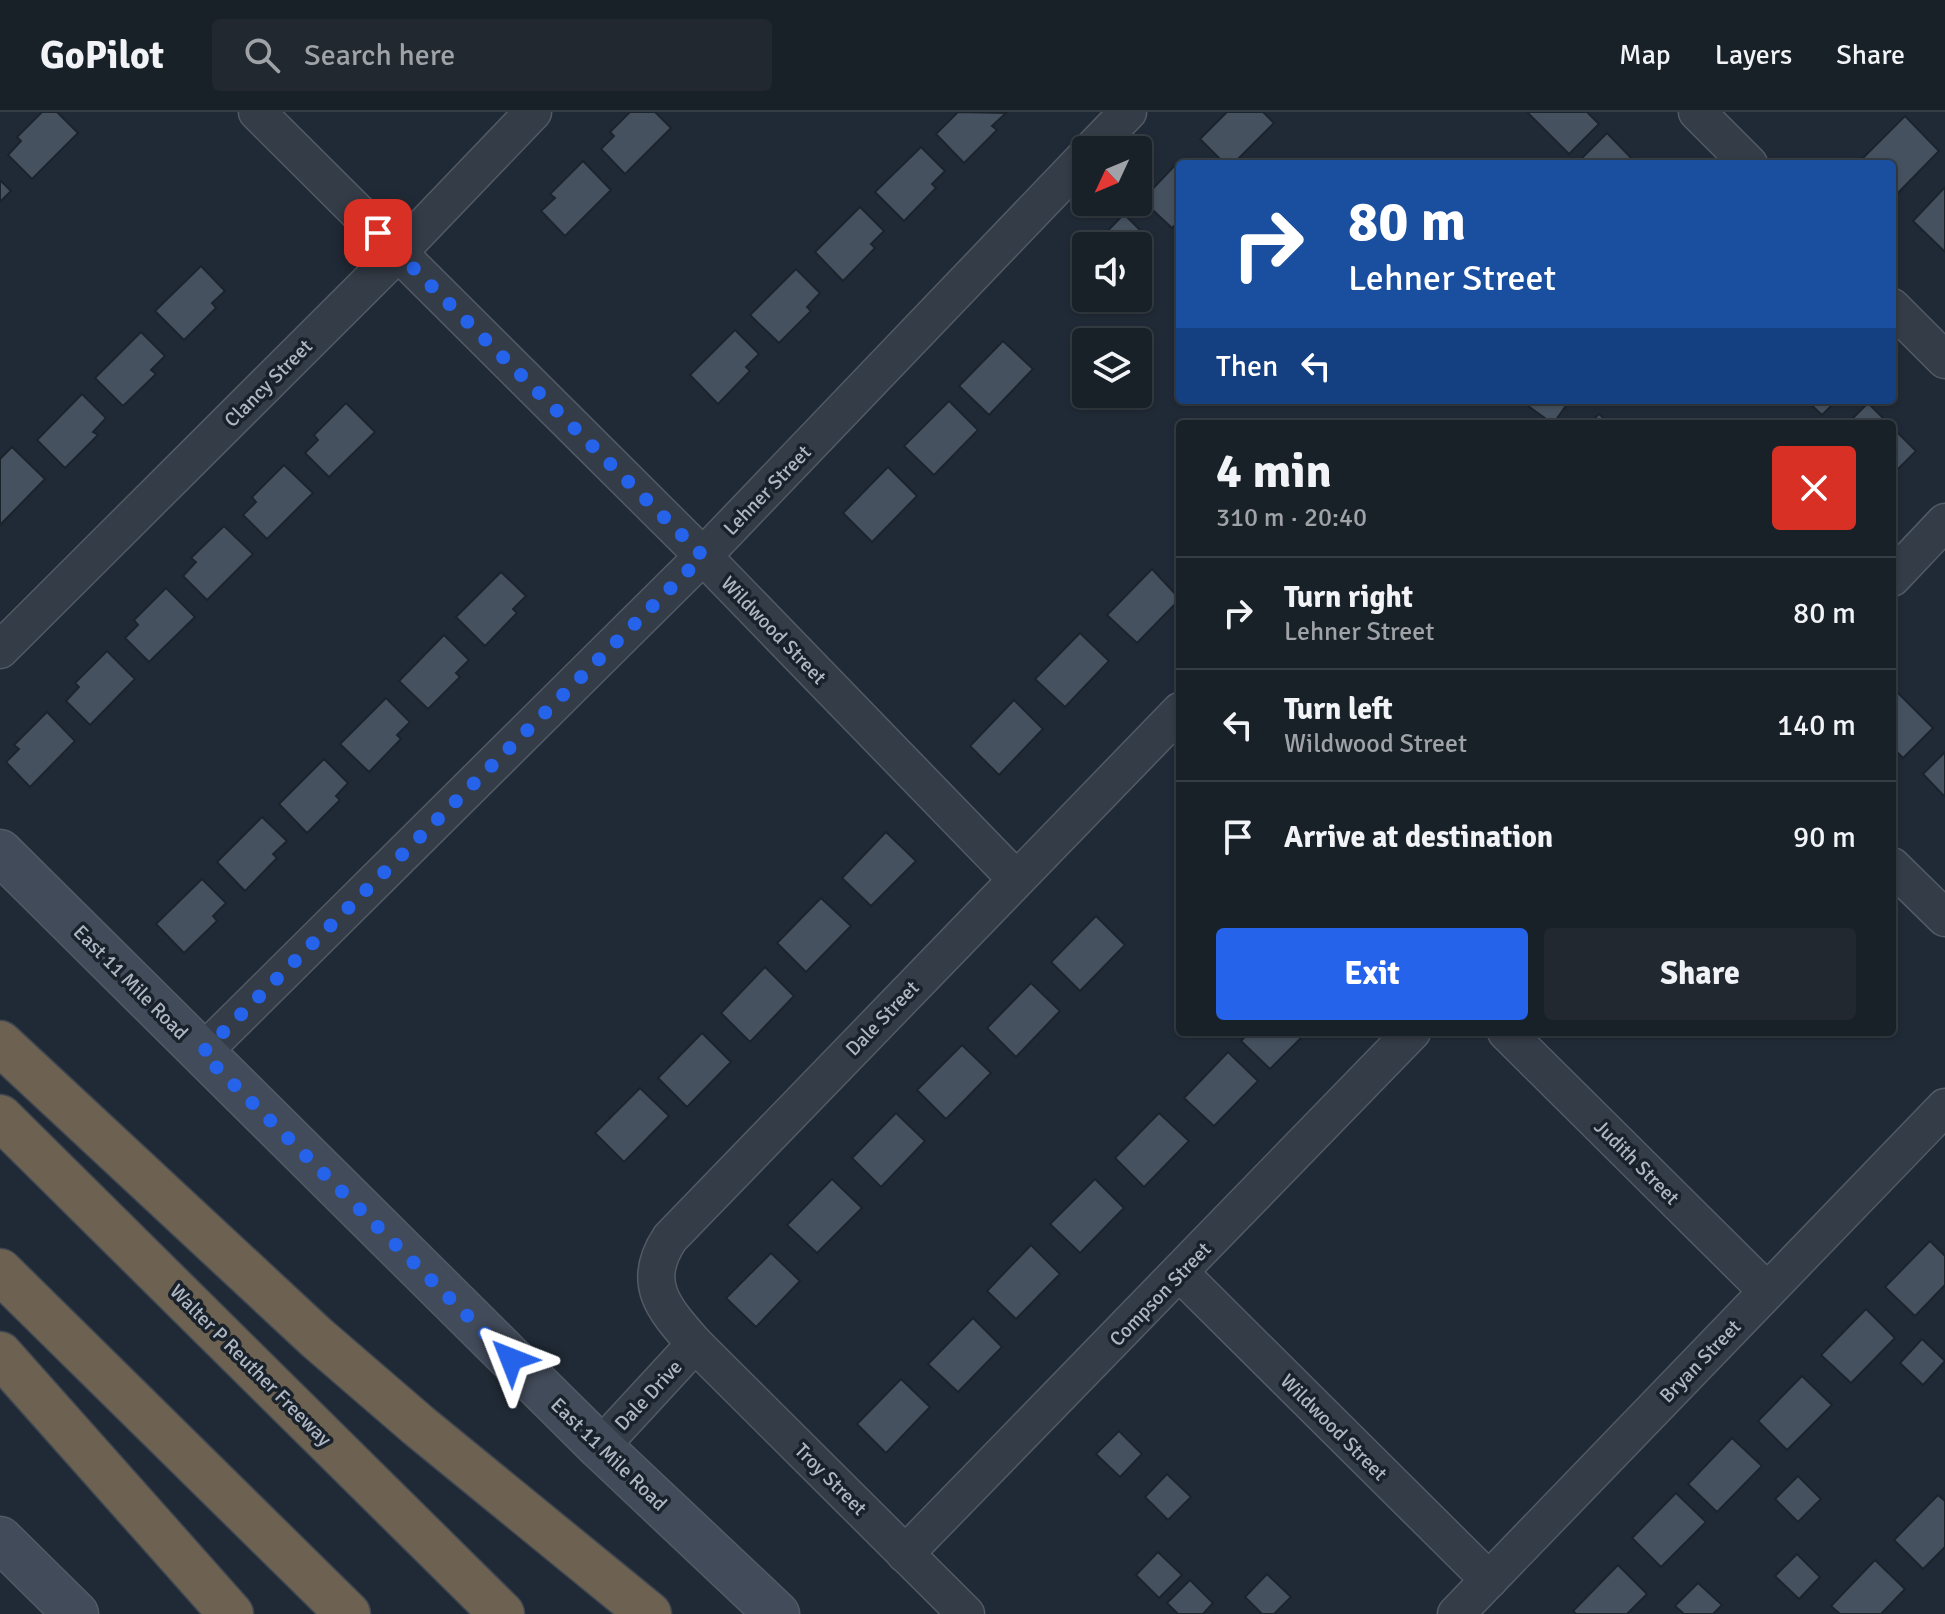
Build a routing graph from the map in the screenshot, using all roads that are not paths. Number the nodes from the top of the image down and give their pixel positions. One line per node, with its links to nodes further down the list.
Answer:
1 (257, 112): 8 (street, Wildwood Street)
2 (533, 112): 8 (street, Clancy Street)
3 (1128, 112): 5 (street)
4 (1697, 112): 6 (street)
5 (1105, 136)
6 (1745, 160)
7 (1072, 171): 12 (street, Lehner Street)
8 (398, 253): 12 (street, Wildwood Street); 14 (street, Clancy Street)
9 (1896, 311): 10 (street)
10 (1945, 360)
11 (1945, 522): 13 (street)
12 (703, 556): 18 (street, Wildwood Street); 23 (street, Lehner Street)
13 (1896, 574)
14 (0, 650)
15 (1176, 715): 18 (street, Dale Street)
16 (0, 852): 23 (main road, East 11 Mile Road)
17 (1896, 870): 19 (street)
18 (1016, 879): 29 (street, Dale Street)
19 (1945, 918)
20 (1408, 1036): 27 (street, Compson Street)
21 (1510, 1036): 28 (street, Judith Street)
22 (0, 1043): 39 (highway)
23 (202, 1053): 31 (main road, East 11 Mile Road)
24 (1945, 1107): 28 (street, Bryan Street)
25 (0, 1117): 38 (highway, Walter P Reuther Freeway)
26 (0, 1271): 37 (highway)
27 (1180, 1273): 33 (street, Compson Street); 34 (street, Wildwood Street)
28 (1767, 1291): 34 (street, Bryan Street)
29 (695, 1344): 31 (street, Dale Drive); 33 (street, Troy Street)
30 (0, 1354): 36 (highway)
31 (600, 1447): 40 (main road, East 11 Mile Road)
32 (0, 1539): 35 (main road)
33 (905, 1554): 41 (street, Troy Street)
34 (1489, 1580): 42 (street, Bryan Street)
35 (59, 1608)
36 (231, 1614)
37 (348, 1614)
38 (502, 1614)
39 (649, 1614)
40 (777, 1614)
41 (966, 1614)
42 (1456, 1614)

